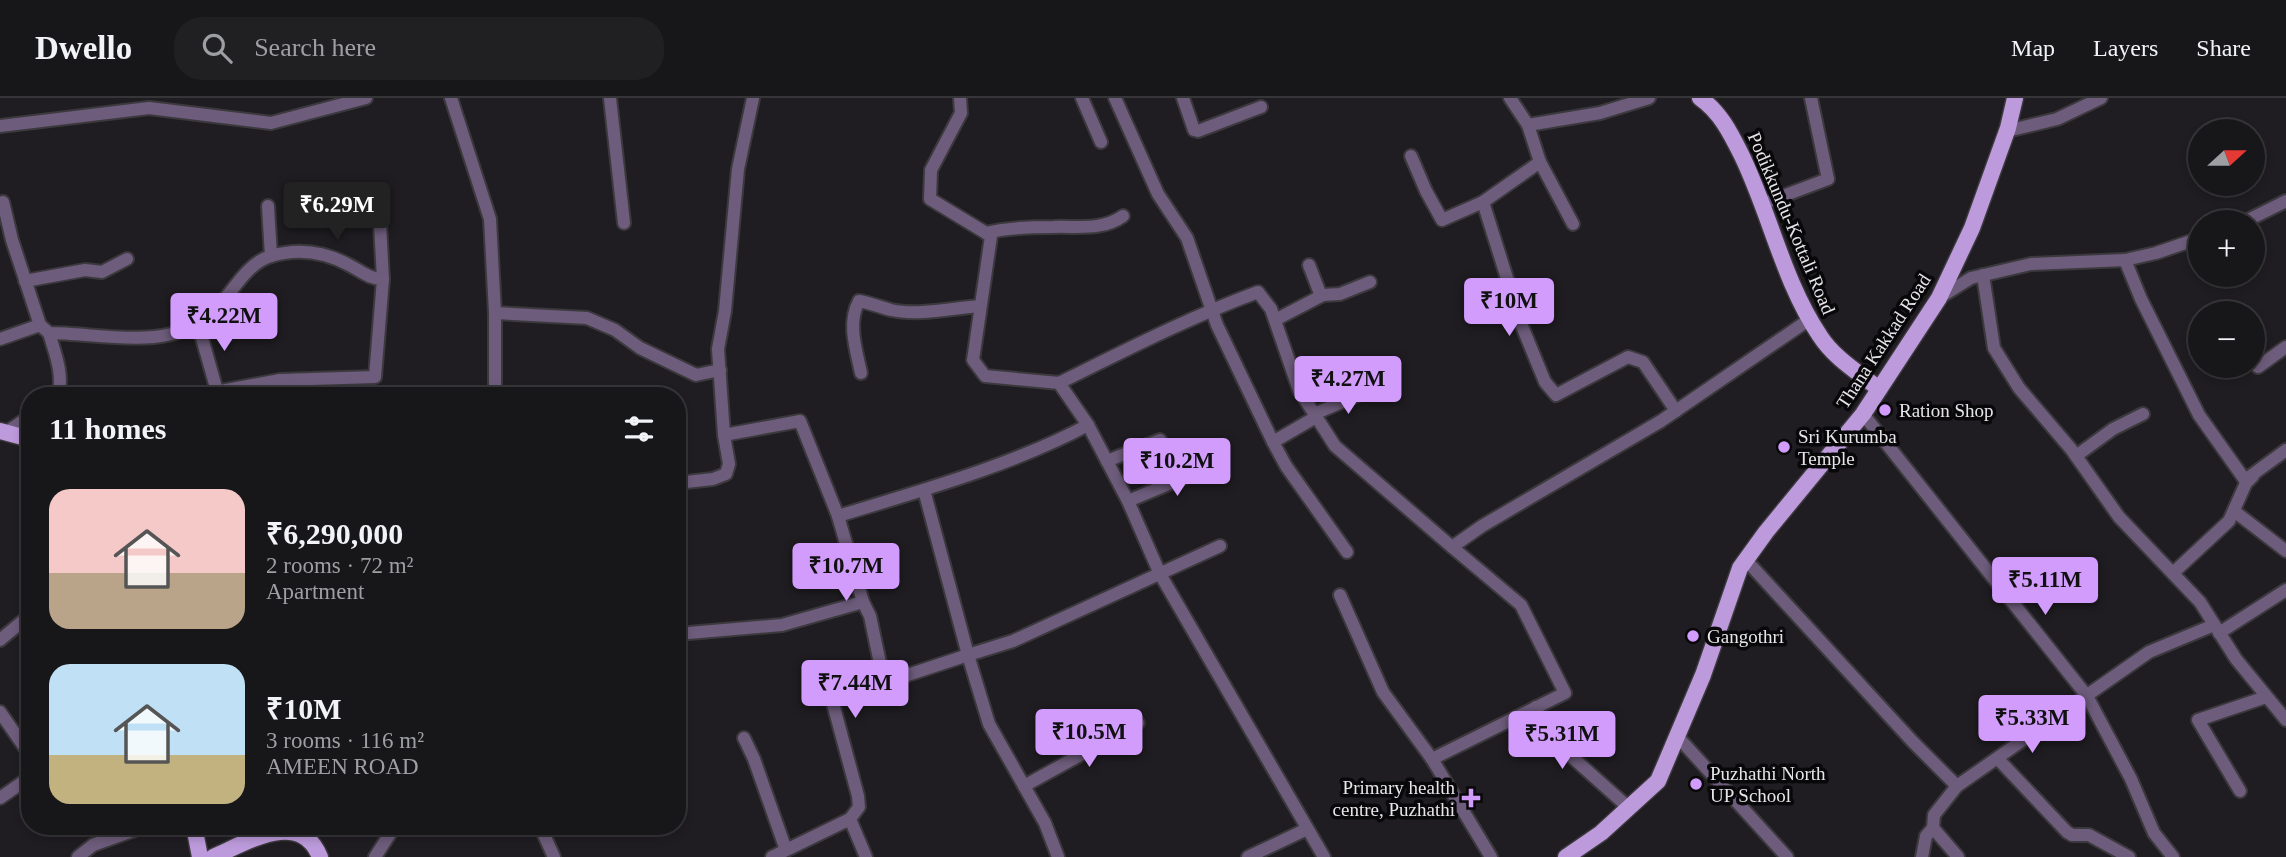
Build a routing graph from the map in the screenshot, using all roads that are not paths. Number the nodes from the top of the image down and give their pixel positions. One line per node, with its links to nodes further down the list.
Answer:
1 (185, 98): 17 (street)
2 (366, 98): 17 (street)
3 (451, 98): 48 (street)
4 (610, 98): 31 (street)
5 (753, 98): 56 (street)
6 (960, 98): 34 (street)
7 (1082, 98): 21 (street)
8 (1115, 98): 47 (street)
9 (1182, 98): 16 (street)
10 (1510, 98): 19 (street)
11 (1649, 98): 19 (street)
12 (1700, 98): 27 (main road, Podikkundu-Kottali Road)
13 (1811, 98): 27 (street)
14 (2015, 98): 20 (main road, Thana Kakkad Road)
15 (2101, 98): 20 (street)
16 (1261, 107)
17 (184, 112): 18 (street)
18 (0, 124)
19 (1528, 125): 23 (street)
20 (2007, 131): 45 (main road, Thana Kakkad Road)
21 (1101, 142)
22 (1411, 156): 24 (street)
23 (1540, 162): 24 (street); 32 (street)
24 (1483, 201): 67 (street)
25 (2286, 201): 29 (street)
26 (3, 202): 42 (street)
27 (1762, 204): 49 (main road, Podikkundu-Kottali Road)
28 (268, 206): 36 (street)
29 (2265, 212)
30 (1123, 216): 34 (street)
31 (624, 223)
32 (1573, 224)
33 (380, 225): 41 (street)
34 (986, 233): 46 (street)
35 (2188, 242): 38 (street)
36 (271, 256): 41 (street); 51 (street)
37 (127, 259): 42 (street)
38 (2125, 260): 40 (street); 82 (street)
39 (1309, 265): 44 (street)
40 (1983, 275): 45 (street); 79 (street)
41 (383, 279): 58 (street)
42 (25, 281): 52 (street)
43 (1370, 282): 44 (street)
44 (1321, 296): 50 (street)
45 (1939, 298): 66 (main road, Thana Kakkad Road)
46 (979, 306): 57 (street); 59 (street)
47 (1213, 311): 50 (street); 59 (street); 77 (street)
48 (495, 313): 56 (street); 64 (street)
49 (1810, 319): 66 (main road, Podikkundu-Kottali Road); 67 (street)
50 (1275, 320): 70 (street)
51 (198, 324): 52 (street); 61 (street)
52 (45, 329): 53 (street); 60 (street)
53 (0, 339)
54 (2286, 347): 55 (street)
55 (2265, 362)
56 (720, 370): 74 (street)
57 (860, 373)
58 (285, 380): 62 (street); 63 (street)
59 (1059, 383): 72 (street)
60 (60, 387)
61 (216, 387)
62 (242, 387)
63 (288, 387)
64 (495, 387)
65 (1370, 390): 70 (street)
66 (1879, 390): 68 (main road, Thana Kakkad Road)
67 (1676, 411): 89 (street)
68 (1863, 414): 92 (main road, Thana Kakkad Road); 104 (street)
69 (2143, 414): 79 (street)
70 (1315, 416): 77 (street); 89 (street)
71 (21, 421): 73 (street)
72 (1088, 425): 80 (street); 84 (street)
73 (4, 431): 75 (main road)
74 (723, 435): 83 (street); 87 (street)
75 (21, 436)
76 (1160, 440): 80 (street)
77 (1273, 442): 91 (street)
78 (2286, 450): 82 (street)
79 (2076, 456): 93 (street)
80 (1107, 461): 85 (street)
81 (1214, 465): 85 (street)
82 (2260, 468): 86 (street)
83 (686, 482)
84 (924, 490): 87 (street); 102 (street)
85 (1128, 501): 94 (street)
86 (2234, 511): 90 (street); 93 (street)
87 (838, 516): 97 (street)
88 (1220, 546): 94 (street)
89 (1452, 547): 106 (street)
90 (2286, 551)
91 (1347, 552)
92 (1746, 560): 110 (main road, Thana Kakkad Road); 117 (street)
93 (2173, 573): 99 (street)
94 (1160, 574): 102 (street); 123 (street)
95 (2286, 590): 99 (street)
96 (1340, 595): 114 (street)
97 (863, 602): 100 (street); 103 (street)
98 (21, 622): 101 (street)
99 (2217, 629): 104 (street); 105 (street)
100 (686, 633)
101 (0, 640)
102 (968, 655): 103 (street); 116 (street)
103 (884, 682): 121 (street)
104 (2087, 696): 113 (street); 148 (street)
105 (2266, 697): 108 (street); 118 (street)
106 (1536, 707): 114 (street); 120 (street)
107 (0, 712): 112 (street)
108 (2286, 720)
109 (1138, 723): 116 (street)
110 (1677, 736): 120 (main road, Thana Kakkad Road); 144 (street)
111 (744, 738): 130 (street)
112 (21, 742)
113 (1998, 758): 117 (street); 147 (street)
114 (1432, 759): 142 (street)
115 (21, 785): 119 (street)
116 (1024, 786): 139 (street)
117 (1957, 786): 122 (street)
118 (2240, 791)
119 (0, 797)
120 (1629, 808): 143 (main road, Thana Kakkad Road)
121 (850, 819): 130 (street); 138 (street)
122 (1933, 828): 145 (street); 146 (street)
123 (1307, 829): 140 (street); 141 (street)
124 (121, 835): 131 (street)
125 (196, 835): 132 (main road)
126 (262, 835): 133 (main road)
127 (302, 835): 134 (main road)
128 (389, 835): 135 (street)
129 (544, 835): 136 (street)
130 (786, 850): 137 (street)
131 (78, 857)
132 (200, 857)
133 (213, 857)
134 (320, 857)
135 (375, 857)
136 (554, 857)
137 (772, 857)
138 (866, 857)
139 (1058, 857)
140 (1248, 857)
141 (1324, 857)
142 (1492, 857)
143 (1566, 857)
144 (1787, 857)
145 (1922, 857)
146 (1958, 857)
147 (2129, 857)
148 (2173, 857)

